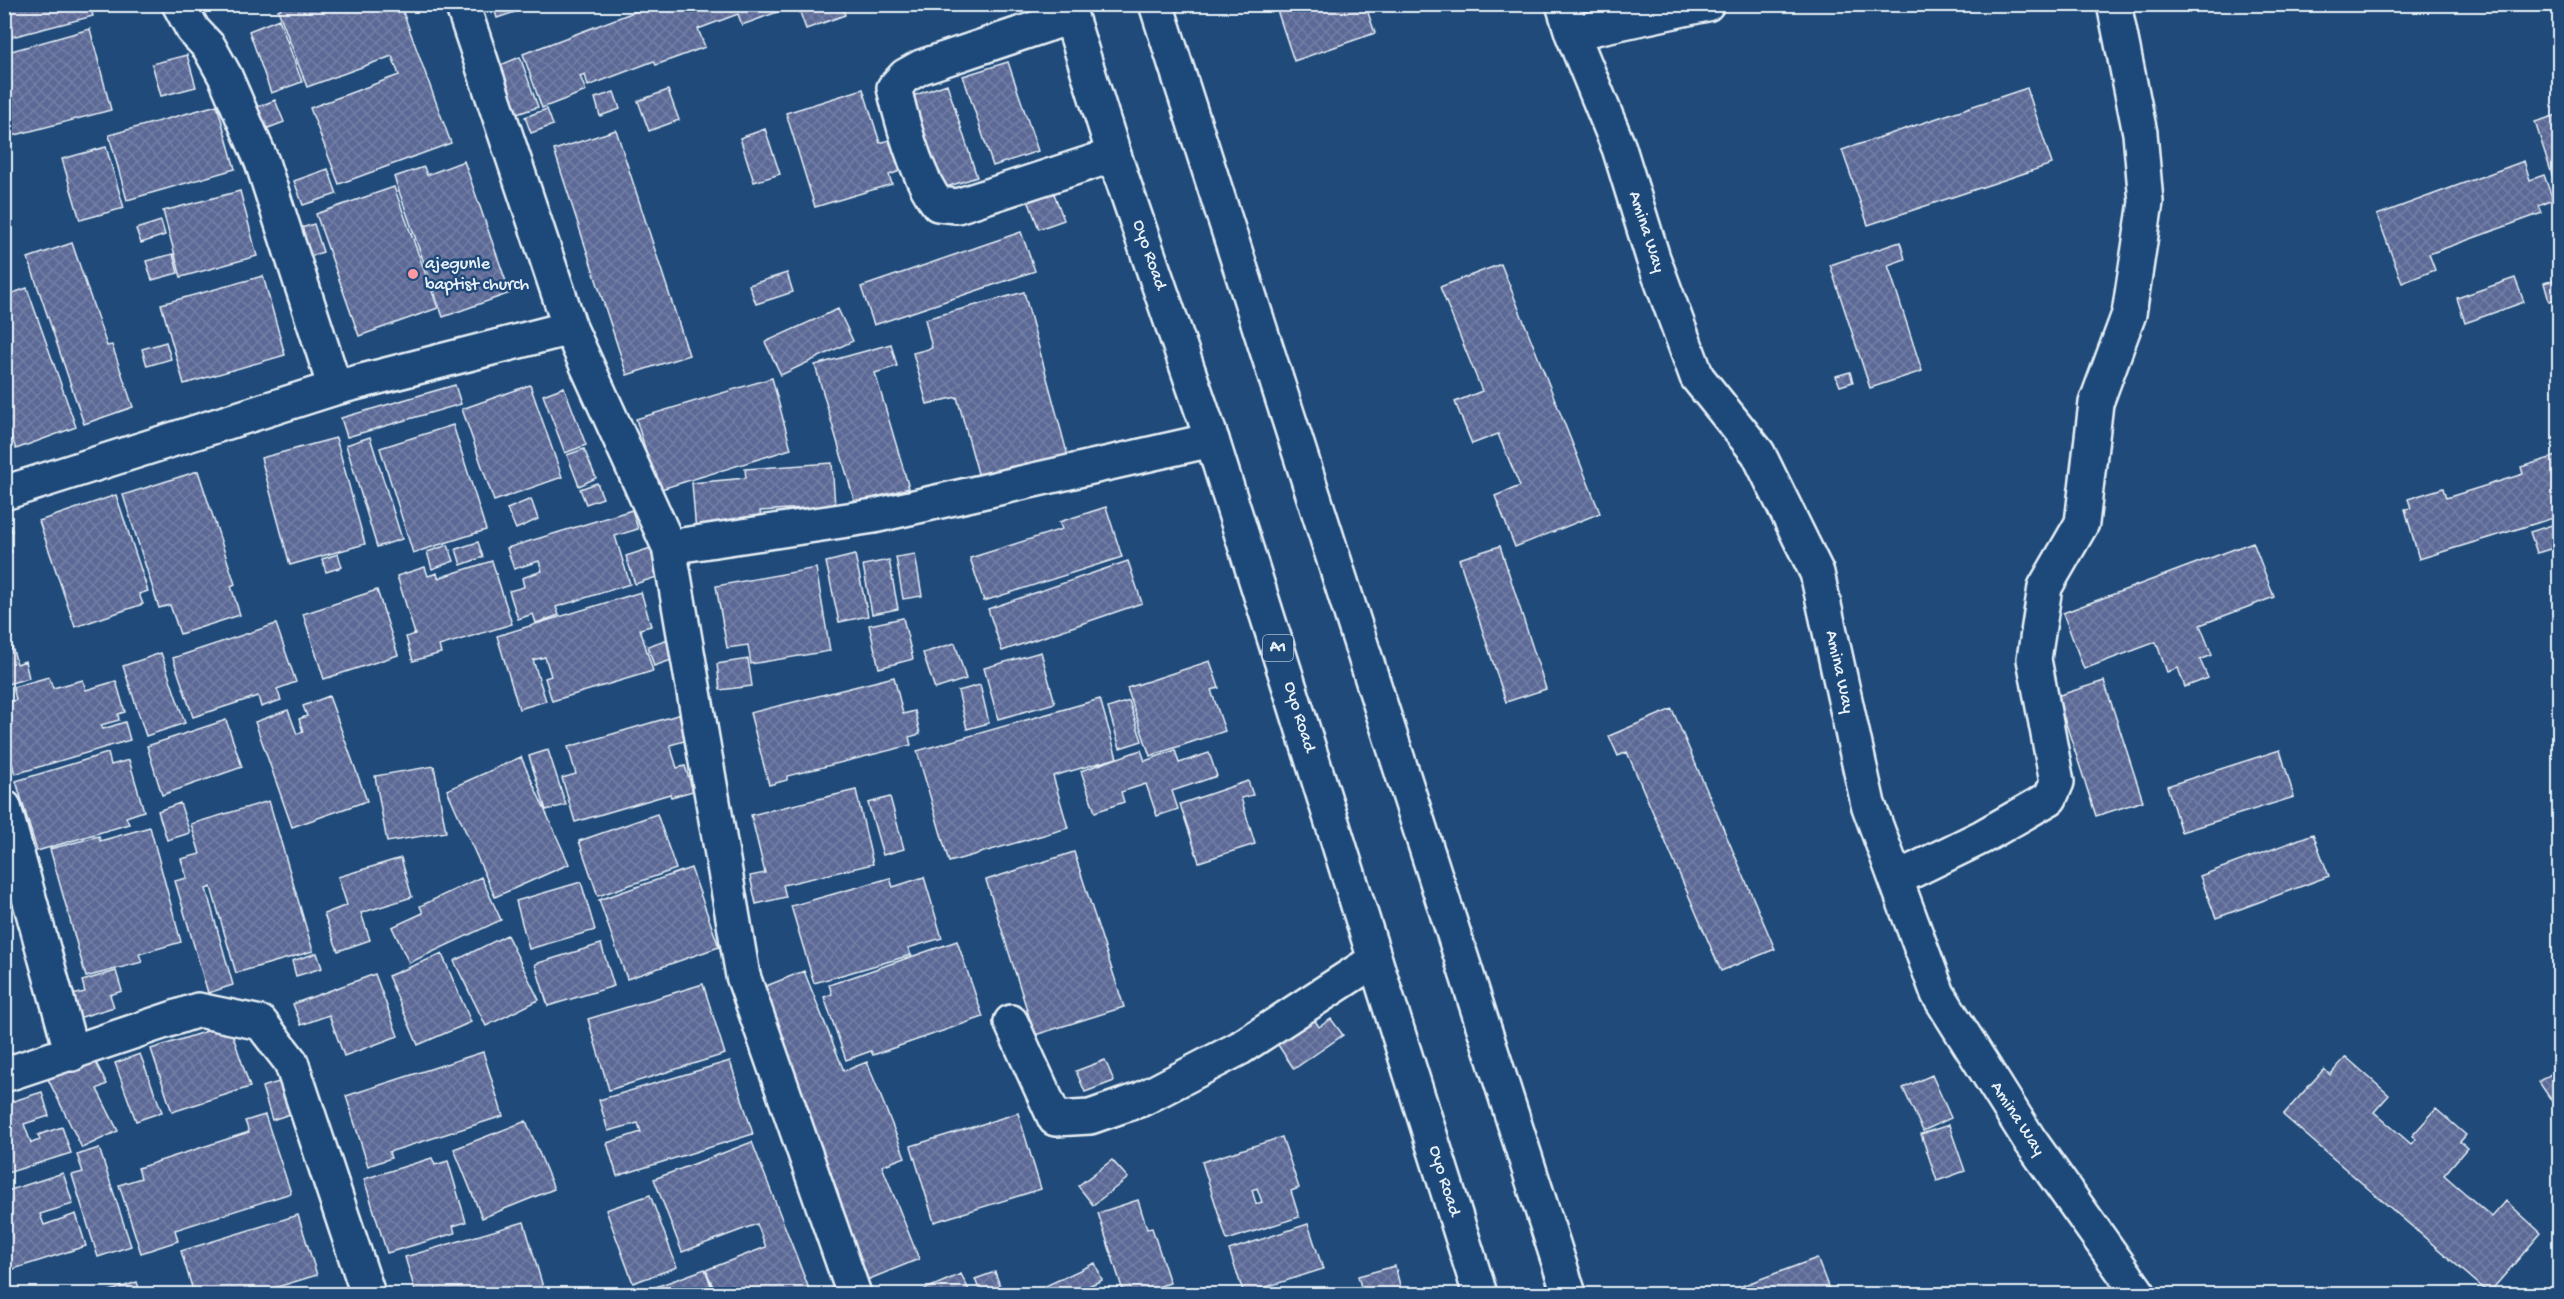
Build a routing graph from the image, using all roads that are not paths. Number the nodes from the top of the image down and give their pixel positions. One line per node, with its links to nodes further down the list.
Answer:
1 (178, 4): 10 (main road)
2 (462, 4): 9 (main road)
3 (1156, 4): 23 (main road)
4 (1707, 4): 7 (main road, Amina Way)
5 (2114, 4): 15 (main road)
6 (1068, 11): 8 (main road, Oyo Road / A1); 8 (main road)
7 (1567, 19): 15 (main road, Amina Way)
8 (1114, 155): 11 (main road, Oyo Road / A1)
9 (570, 328): 10 (main road); 13 (main road)
10 (335, 388): 12 (main road)
11 (1212, 440): 13 (main road); 16 (main road, Oyo Road / A1)
12 (4, 493)
13 (669, 548): 21 (main road)
14 (4, 807): 18 (main road)
15 (1896, 879): 24 (main road, Amina Way)
16 (1375, 960): 17 (main road); 22 (main road, Oyo Road / A1)
17 (1011, 1022)
18 (72, 1054): 19 (main road); 20 (main road)
19 (4, 1075)
20 (368, 1294)
21 (854, 1294)
22 (1480, 1294)
23 (1569, 1294)
24 (2139, 1294)

